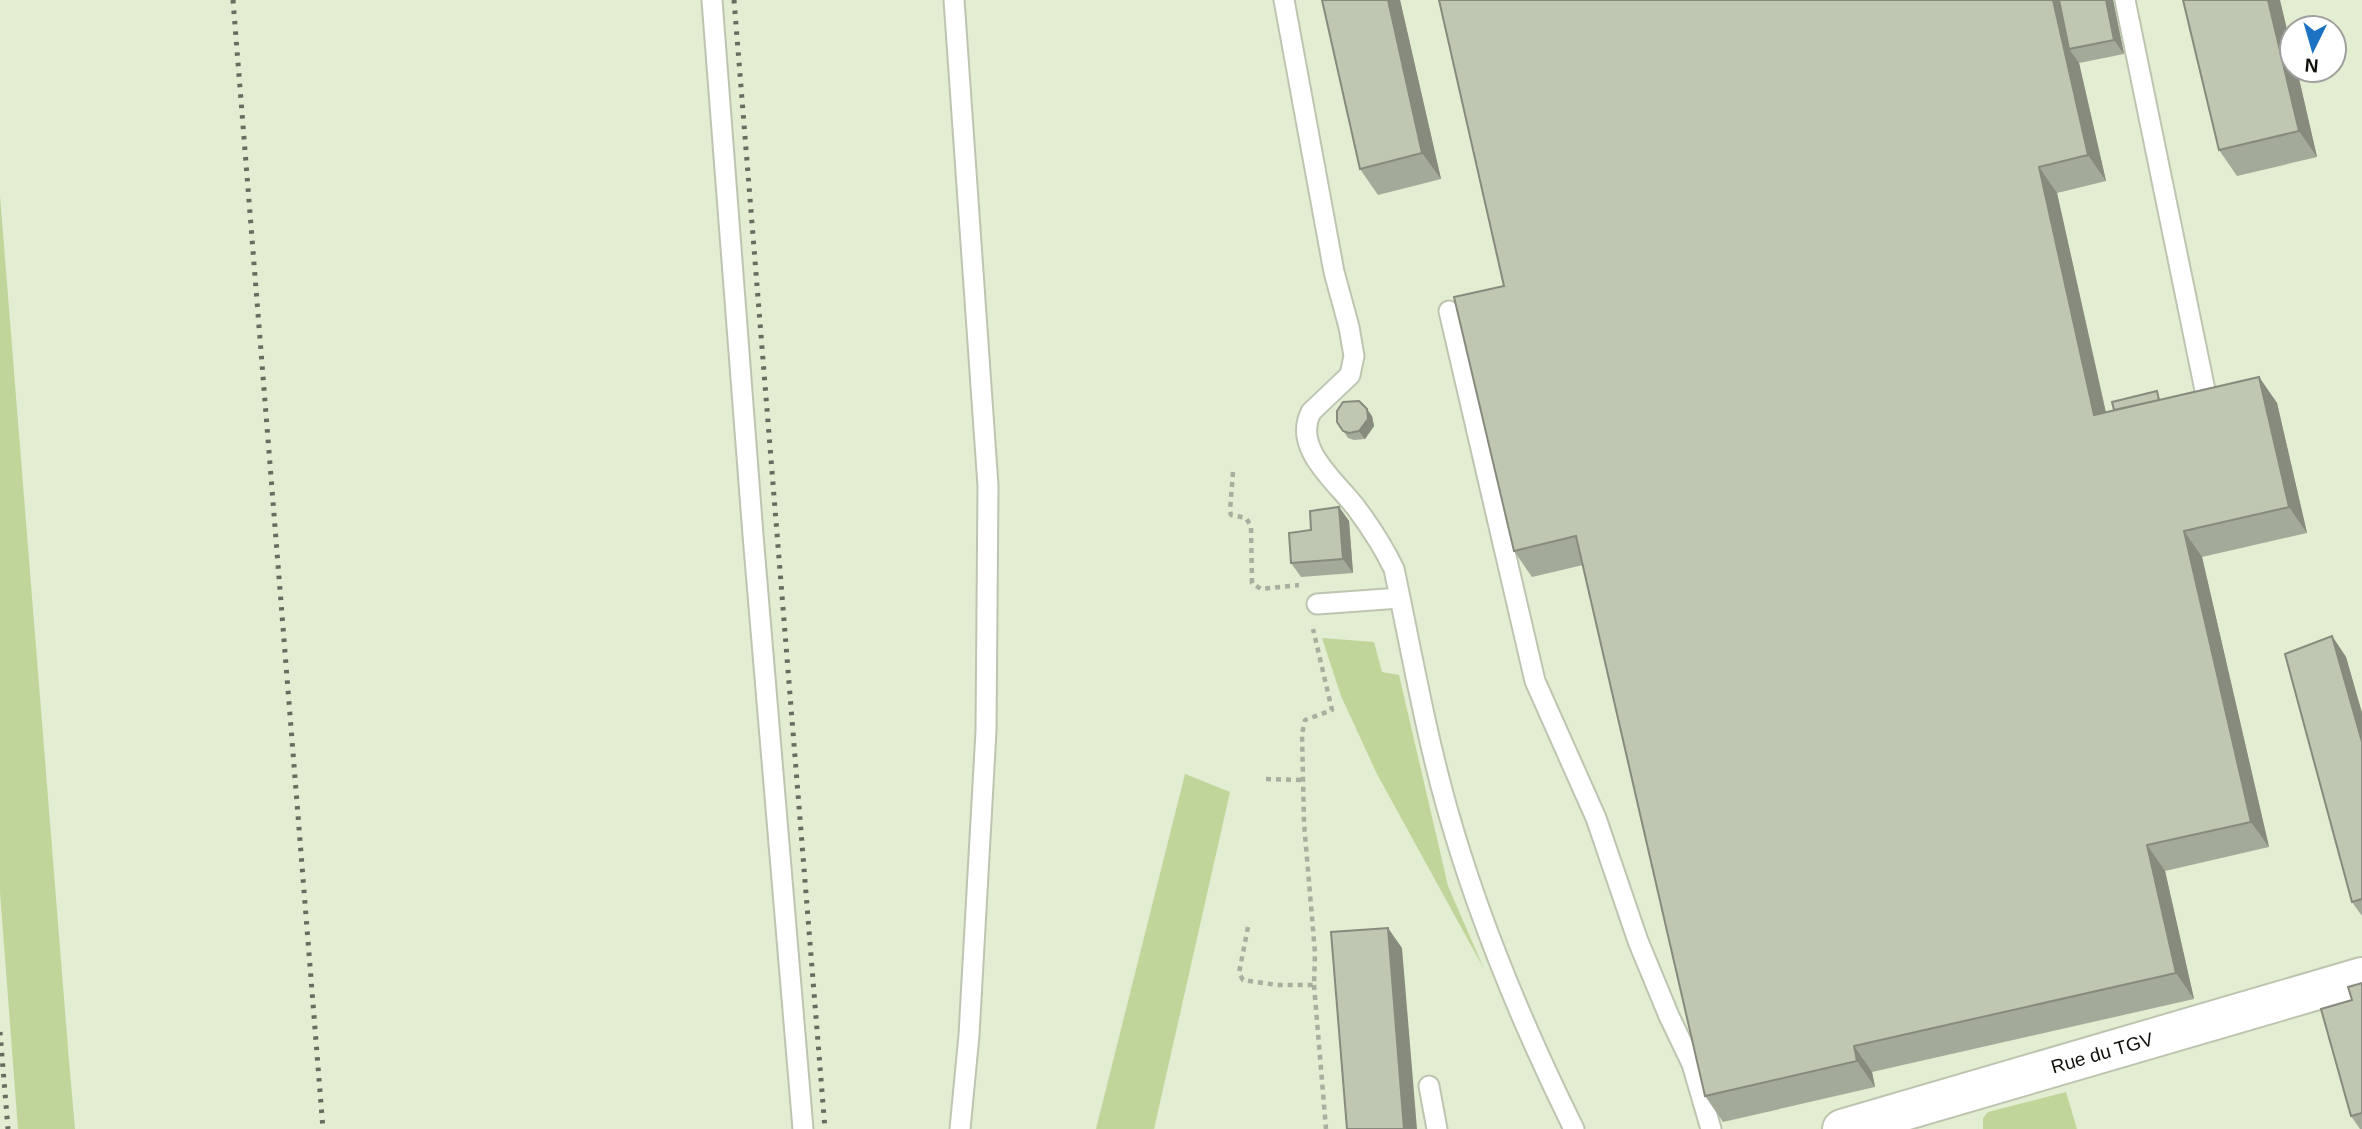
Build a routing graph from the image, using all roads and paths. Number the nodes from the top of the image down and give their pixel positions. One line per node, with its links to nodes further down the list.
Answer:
1 (712, 0): 17 (lane)
2 (954, 0): 18 (lane)
3 (1284, 0): 9 (lane)
4 (2124, 0): 6 (lane)
5 (1450, 311): 22 (lane)
6 (2207, 400)
7 (1233, 472): 8 (path)
8 (1303, 589)
9 (1400, 598): 10 (lane); 21 (lane)
10 (1314, 612): 12 (path)
11 (1266, 779): 12 (path)
12 (1303, 780): 15 (path)
13 (1248, 927): 15 (path)
14 (2362, 977): 23 (street, Rue du TGV)
15 (1314, 985): 19 (path)
16 (1429, 1086): 20 (lane)
17 (803, 1129)
18 (960, 1129)
19 (1326, 1129)
20 (1437, 1129)
21 (1574, 1129)
22 (1711, 1129)
23 (1842, 1129)

